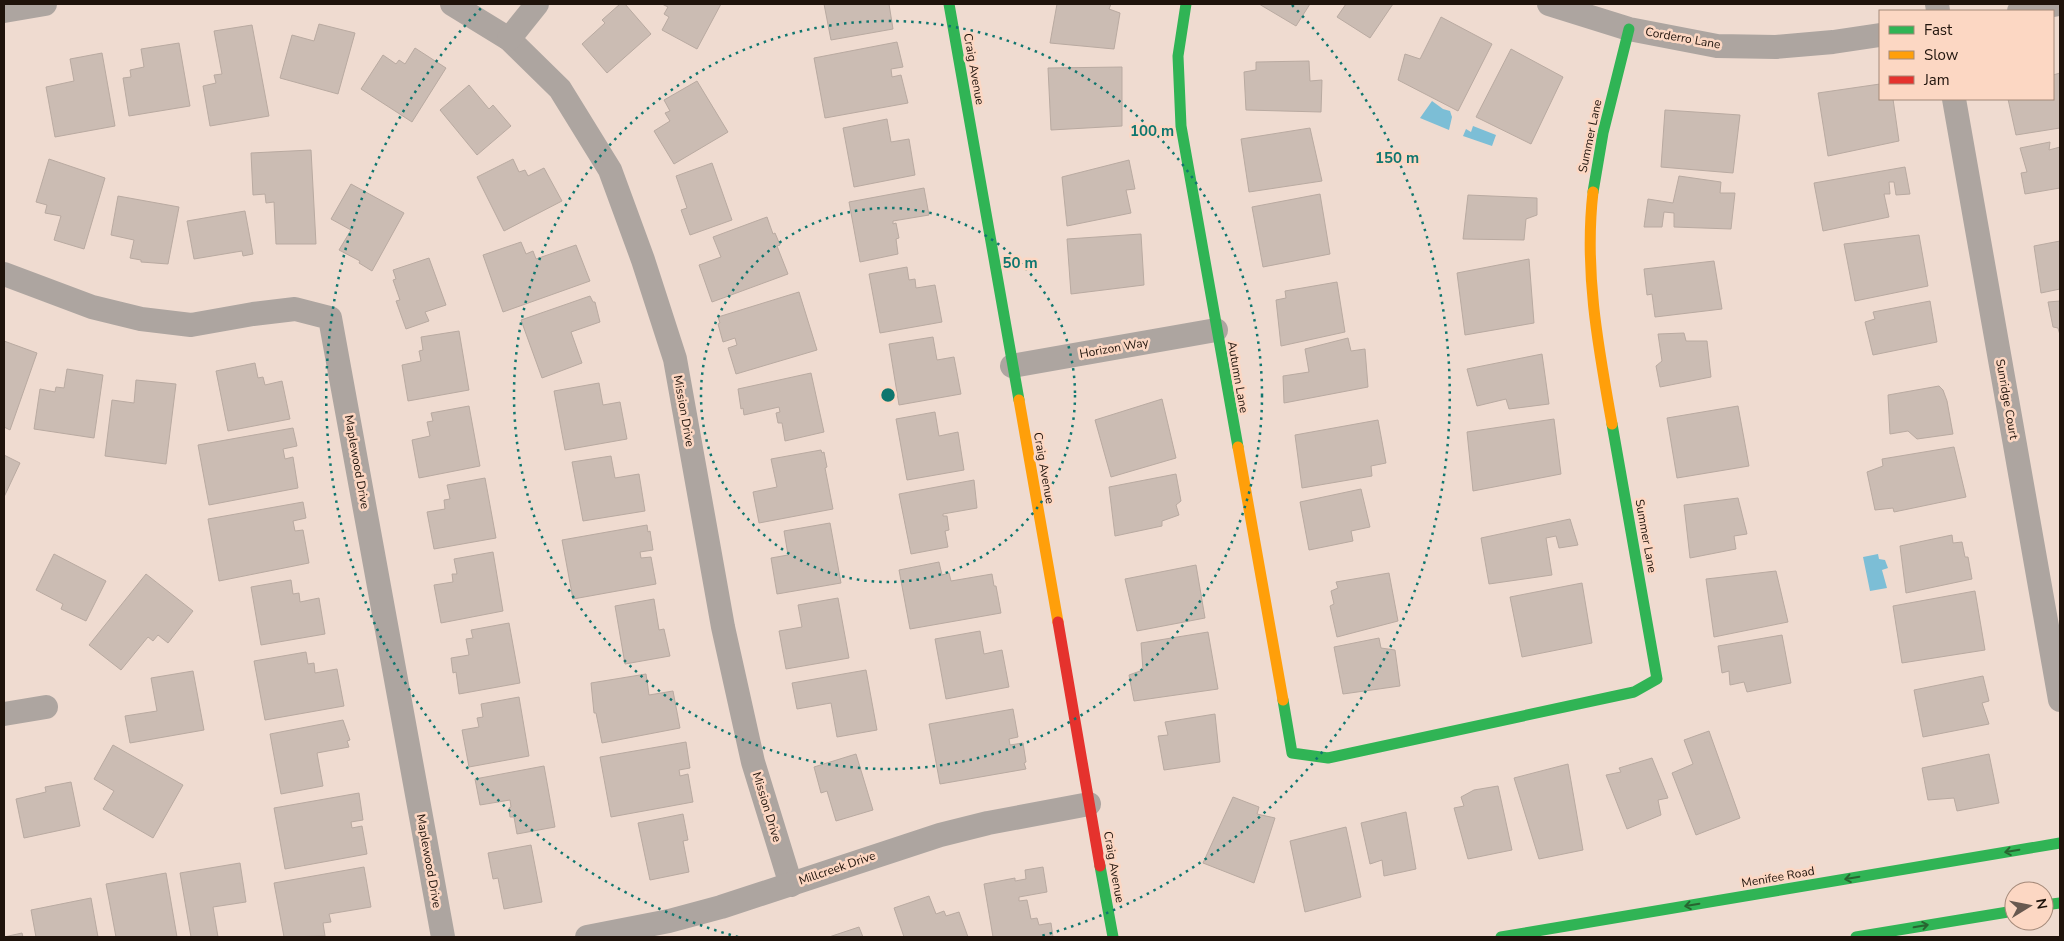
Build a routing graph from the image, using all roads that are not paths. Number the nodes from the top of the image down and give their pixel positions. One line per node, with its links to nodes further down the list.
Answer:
1 (45, 4): 9 (street)
2 (452, 4): 12 (street, Mission Drive)
3 (537, 4): 12 (street)
4 (948, 4): 16 (street, Craig Avenue)
5 (1186, 4): 15 (street, Autumn Lane)
6 (1549, 4): 10 (street, Corderro Lane)
7 (2059, 4): 8 (street)
8 (2025, 10)
9 (4, 11)
10 (1630, 29): 11 (street, Corderro Lane); 20 (street, Summer Lane)
11 (1879, 35)
12 (509, 39): 23 (street, Mission Drive)
13 (1954, 100): 17 (street, Sunridge Court)
14 (4, 274): 25 (street, Maplewood Drive)
15 (1216, 330): 16 (street, Horizon Way); 20 (street, Autumn Lane)
16 (1012, 366): 21 (street, Craig Avenue)
17 (2060, 700)
18 (46, 707): 19 (street)
19 (4, 714)
20 (1292, 753)
21 (1089, 804): 23 (street, Millcreek Drive); 27 (street, Craig Avenue)
22 (2060, 843): 28 (street, Menifee Road, one-way to 28)
23 (791, 884): 26 (street, Millcreek Drive)
24 (2004, 912): 29 (street, one-way to 24)
25 (443, 937)
26 (587, 937)
27 (1112, 937)
28 (1501, 937)
29 (1856, 937)

